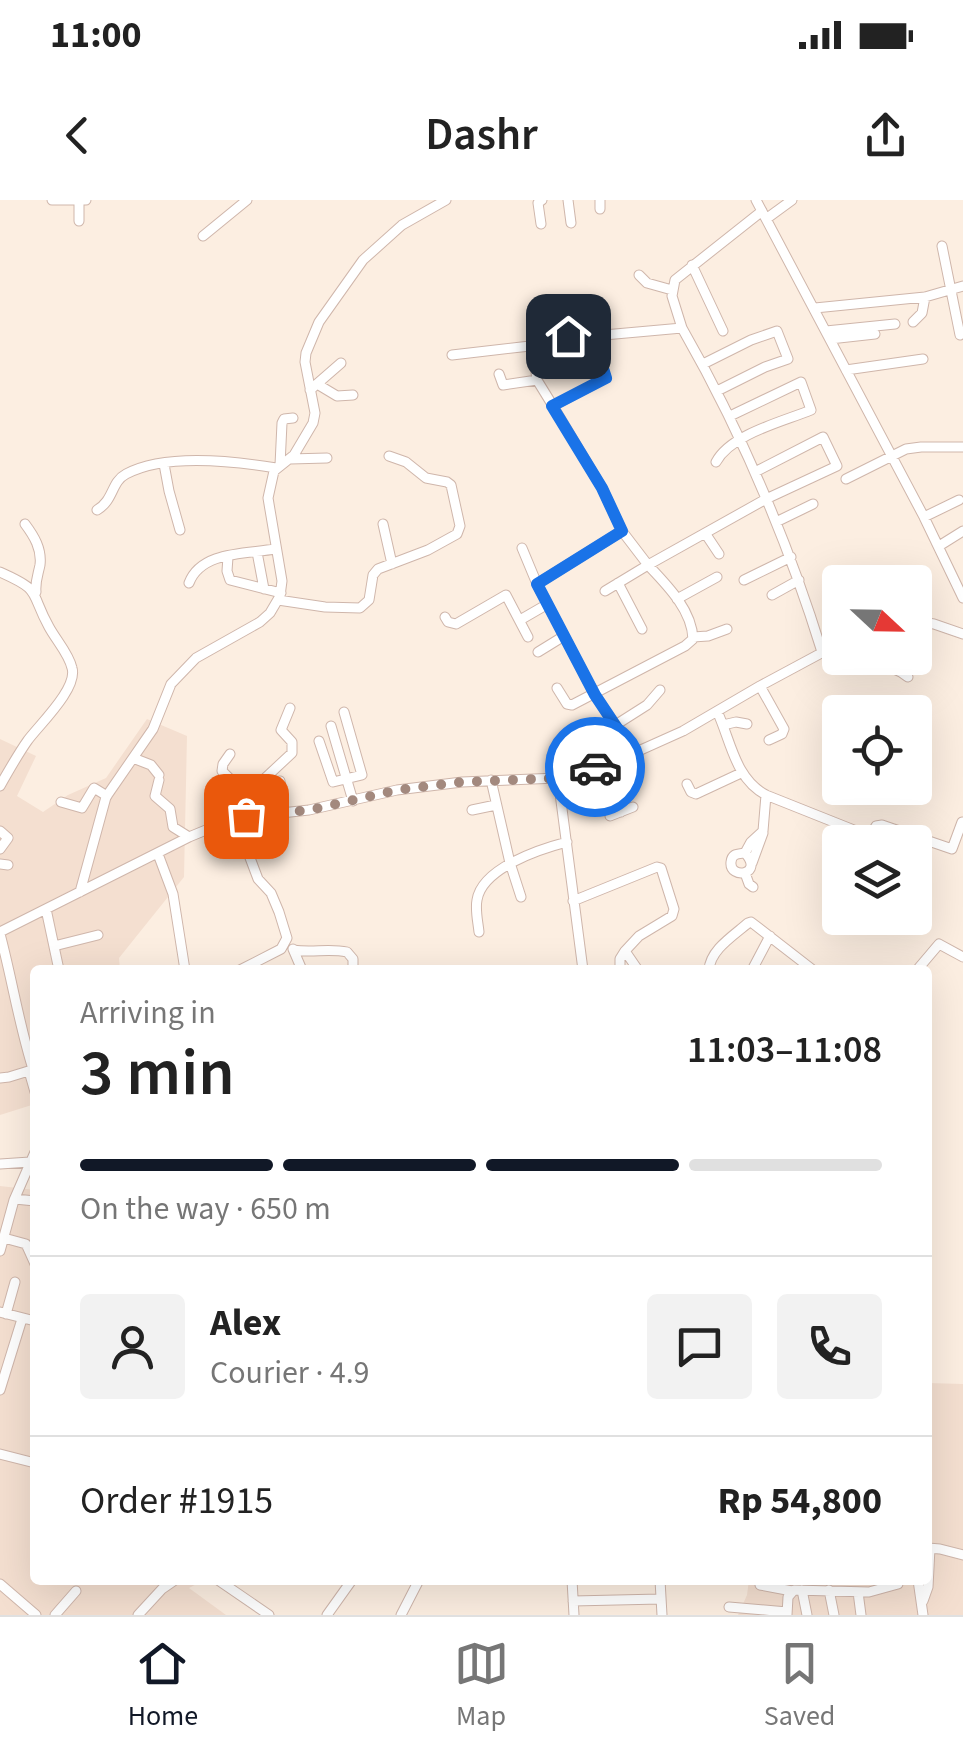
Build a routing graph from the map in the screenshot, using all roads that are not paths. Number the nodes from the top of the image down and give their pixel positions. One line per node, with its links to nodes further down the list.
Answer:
1 (52, 200): 2 (street)
2 (83, 200): 10 (street)
3 (247, 200): 13 (street)
4 (446, 200): 38 (street)
5 (542, 200): 11 (street)
6 (568, 200): 12 (street)
7 (756, 200): 9 (street)
8 (792, 200): 9 (street)
9 (764, 215): 15 (street); 21 (street)
10 (79, 220)
11 (541, 224)
12 (571, 224)
13 (202, 236)
14 (942, 246): 19 (street)
15 (692, 265): 18 (street); 25 (street)
16 (638, 274): 18 (street)
17 (963, 286): 19 (street)
18 (672, 290): 24 (street)
19 (950, 291): 20 (street); 29 (street)
20 (925, 297): 21 (street); 22 (street)
21 (814, 308): 27 (street)
22 (913, 322)
23 (895, 324): 27 (street)
24 (682, 328): 28 (street); 34 (street)
25 (723, 331)
26 (875, 334): 27 (street)
27 (828, 335): 35 (street)
28 (593, 336): 30 (street); 41 (street)
29 (960, 336)
30 (552, 344)
31 (452, 354): 37 (street)
32 (923, 359): 35 (street)
33 (341, 363): 38 (street)
34 (703, 364): 39 (street); 39 (street)
35 (846, 370): 47 (street)
36 (499, 374): 37 (street)
37 (538, 380): 41 (street)
38 (314, 387): 40 (street); 51 (street)
39 (717, 391): 42 (street)
40 (353, 395)
41 (552, 406): 63 (street)
42 (730, 416): 44 (street); 44 (street)
43 (293, 418): 51 (street)
44 (741, 439): 49 (street); 52 (street)
45 (963, 448): 47 (street)
46 (389, 456): 73 (street)
47 (891, 456): 53 (street); 58 (street)
48 (328, 458): 51 (street)
49 (716, 462)
50 (164, 464): 51 (street); 57 (street); 62 (street)
51 (282, 464): 68 (street)
52 (755, 472): 54 (street); 54 (street)
53 (846, 479)
54 (766, 500): 59 (street); 65 (street)
55 (959, 500): 58 (street)
56 (813, 504): 59 (street)
57 (97, 510)
58 (924, 517): 66 (street)
59 (776, 522): 72 (street)
60 (25, 524): 77 (street)
61 (384, 524): 73 (street)
62 (180, 530)
63 (622, 531): 74 (street); 82 (street)
64 (963, 531): 66 (street)
65 (705, 533): 70 (street); 74 (street)
66 (939, 546): 88 (street)
67 (522, 548): 82 (street)
68 (275, 549): 69 (street); 87 (street)
69 (258, 552): 71 (street); 83 (street)
70 (719, 554)
71 (228, 557): 81 (street); 83 (street)
72 (791, 557): 78 (street); 79 (street)
73 (392, 564): 87 (street)
74 (648, 564): 80 (street); 89 (street)
75 (701, 572): 89 (street)
76 (5, 575): 77 (street); 85 (street)
77 (36, 576): 85 (street)
78 (744, 580)
79 (799, 580): 86 (street); 101 (street)
80 (618, 583): 84 (street); 94 (street)
81 (189, 584)
82 (537, 584): 90 (street)
83 (264, 589): 87 (street)
84 (605, 591)
85 (36, 594): 125 (street)
86 (772, 595)
87 (280, 596): 119 (street)
88 (963, 598)
89 (677, 599): 99 (street)
90 (546, 606): 92 (street); 97 (street)
91 (445, 616): 92 (street)
92 (520, 620): 98 (street)
93 (932, 625): 96 (street)
94 (642, 629)
95 (727, 629): 99 (street)
96 (963, 634)
97 (564, 636): 100 (street); 107 (street)
98 (528, 637)
99 (693, 638): 107 (street)
100 (538, 652)
101 (822, 652): 104 (street)
102 (905, 675): 103 (street)
103 (908, 677)
104 (760, 686): 109 (street); 115 (street)
105 (556, 688): 107 (street)
106 (660, 690): 114 (street)
107 (595, 695): 114 (street)
108 (290, 708): 134 (street)
109 (717, 711): 112 (street); 118 (street)
110 (344, 712): 121 (street)
111 (747, 724): 112 (street)
112 (723, 725): 120 (street)
113 (332, 726): 121 (street)
114 (614, 726): 118 (street)
115 (769, 740)
116 (319, 741): 121 (street)
117 (230, 754): 134 (street)
118 (629, 754): 122 (street); 132 (street)
119 (133, 758): 127 (street); 140 (street)
120 (741, 772): 126 (street); 128 (street)
121 (354, 778): 129 (street)
122 (558, 778): 123 (street); 141 (street)
123 (490, 780): 129 (street); 131 (street)
124 (280, 781): 135 (street)
125 (1, 782)
126 (687, 784)
127 (107, 796): 130 (street); 150 (street)
128 (766, 796): 137 (street); 139 (street)
129 (359, 800): 135 (street)
130 (61, 802)
131 (496, 805): 133 (street); 146 (street)
132 (633, 807)
133 (472, 810)
134 (243, 813): 135 (street); 140 (street); 158 (street)
135 (283, 814)
136 (962, 822): 142 (street)
137 (842, 825)
138 (0, 831): 143 (street)
139 (763, 831): 144 (street); 147 (street)
140 (188, 838): 145 (street)
141 (567, 842): 146 (street); 152 (street)
142 (932, 842)
143 (0, 849)
144 (745, 853): 147 (street); 148 (street)
145 (158, 854): 150 (street); 166 (street)
146 (510, 863): 151 (street); 154 (street)
147 (752, 863): 148 (street)
148 (745, 873): 149 (street)
149 (753, 887)
150 (80, 892): 153 (street)
151 (520, 897)
152 (573, 901): 161 (street); 169 (street)
153 (46, 909): 155 (street); 159 (street)
154 (479, 932)
155 (0, 933): 177 (street)
156 (98, 936): 159 (street)
157 (770, 936): 163 (street); 172 (street); 173 (street)
158 (287, 938): 160 (street); 167 (street)
159 (54, 946): 165 (street)
160 (294, 950): 164 (street); 164 (street)
161 (625, 950): 170 (street); 171 (street)
162 (963, 957): 176 (street)
163 (797, 958): 174 (street); 175 (street)
164 (308, 964): 168 (street)
165 (58, 965)
166 (183, 965)
167 (250, 965)
168 (355, 965)
169 (582, 965)
170 (620, 965)
171 (635, 965)
172 (709, 965)
173 (755, 965)
174 (793, 965)
175 (806, 965)
176 (921, 965)
177 (30, 1063)
178 (30, 1071): 179 (street)
179 (3, 1080)
180 (30, 1157): 182 (street)
181 (30, 1162): 183 (street)
182 (0, 1164)
183 (15, 1199): 184 (street); 185 (street)
184 (30, 1200)
185 (1, 1244): 186 (street)
186 (30, 1250)
187 (15, 1282): 188 (street)
188 (3, 1313): 189 (street)
189 (22, 1319): 190 (street); 191 (street)
190 (30, 1320)
191 (0, 1390)
192 (0, 1454): 193 (street)
193 (30, 1462)
194 (932, 1549): 195 (street)
195 (963, 1555)
196 (0, 1584): 219 (street)
197 (168, 1585): 221 (street)
198 (225, 1585): 222 (street)
199 (349, 1585): 223 (street)
200 (417, 1585): 224 (street)
201 (572, 1585): 216 (street)
202 (660, 1585): 214 (street)
203 (768, 1585): 209 (street)
204 (780, 1585): 210 (street)
205 (816, 1585): 210 (street); 211 (street)
206 (895, 1585): 213 (street)
207 (918, 1585): 215 (street)
208 (928, 1585): 215 (street)
209 (760, 1586)
210 (797, 1590): 218 (street); 227 (street)
211 (829, 1590): 213 (street); 228 (street)
212 (76, 1591): 220 (street)
213 (858, 1592): 229 (street)
214 (660, 1599): 216 (street); 226 (street)
215 (923, 1601): 230 (street)
216 (573, 1602): 225 (street)
217 (729, 1607): 218 (street)
218 (787, 1614)
219 (36, 1615)
220 (55, 1615)
221 (138, 1615)
222 (269, 1615)
223 (328, 1615)
224 (401, 1615)
225 (574, 1615)
226 (662, 1615)
227 (807, 1615)
228 (834, 1615)
229 (860, 1615)
230 (923, 1615)

